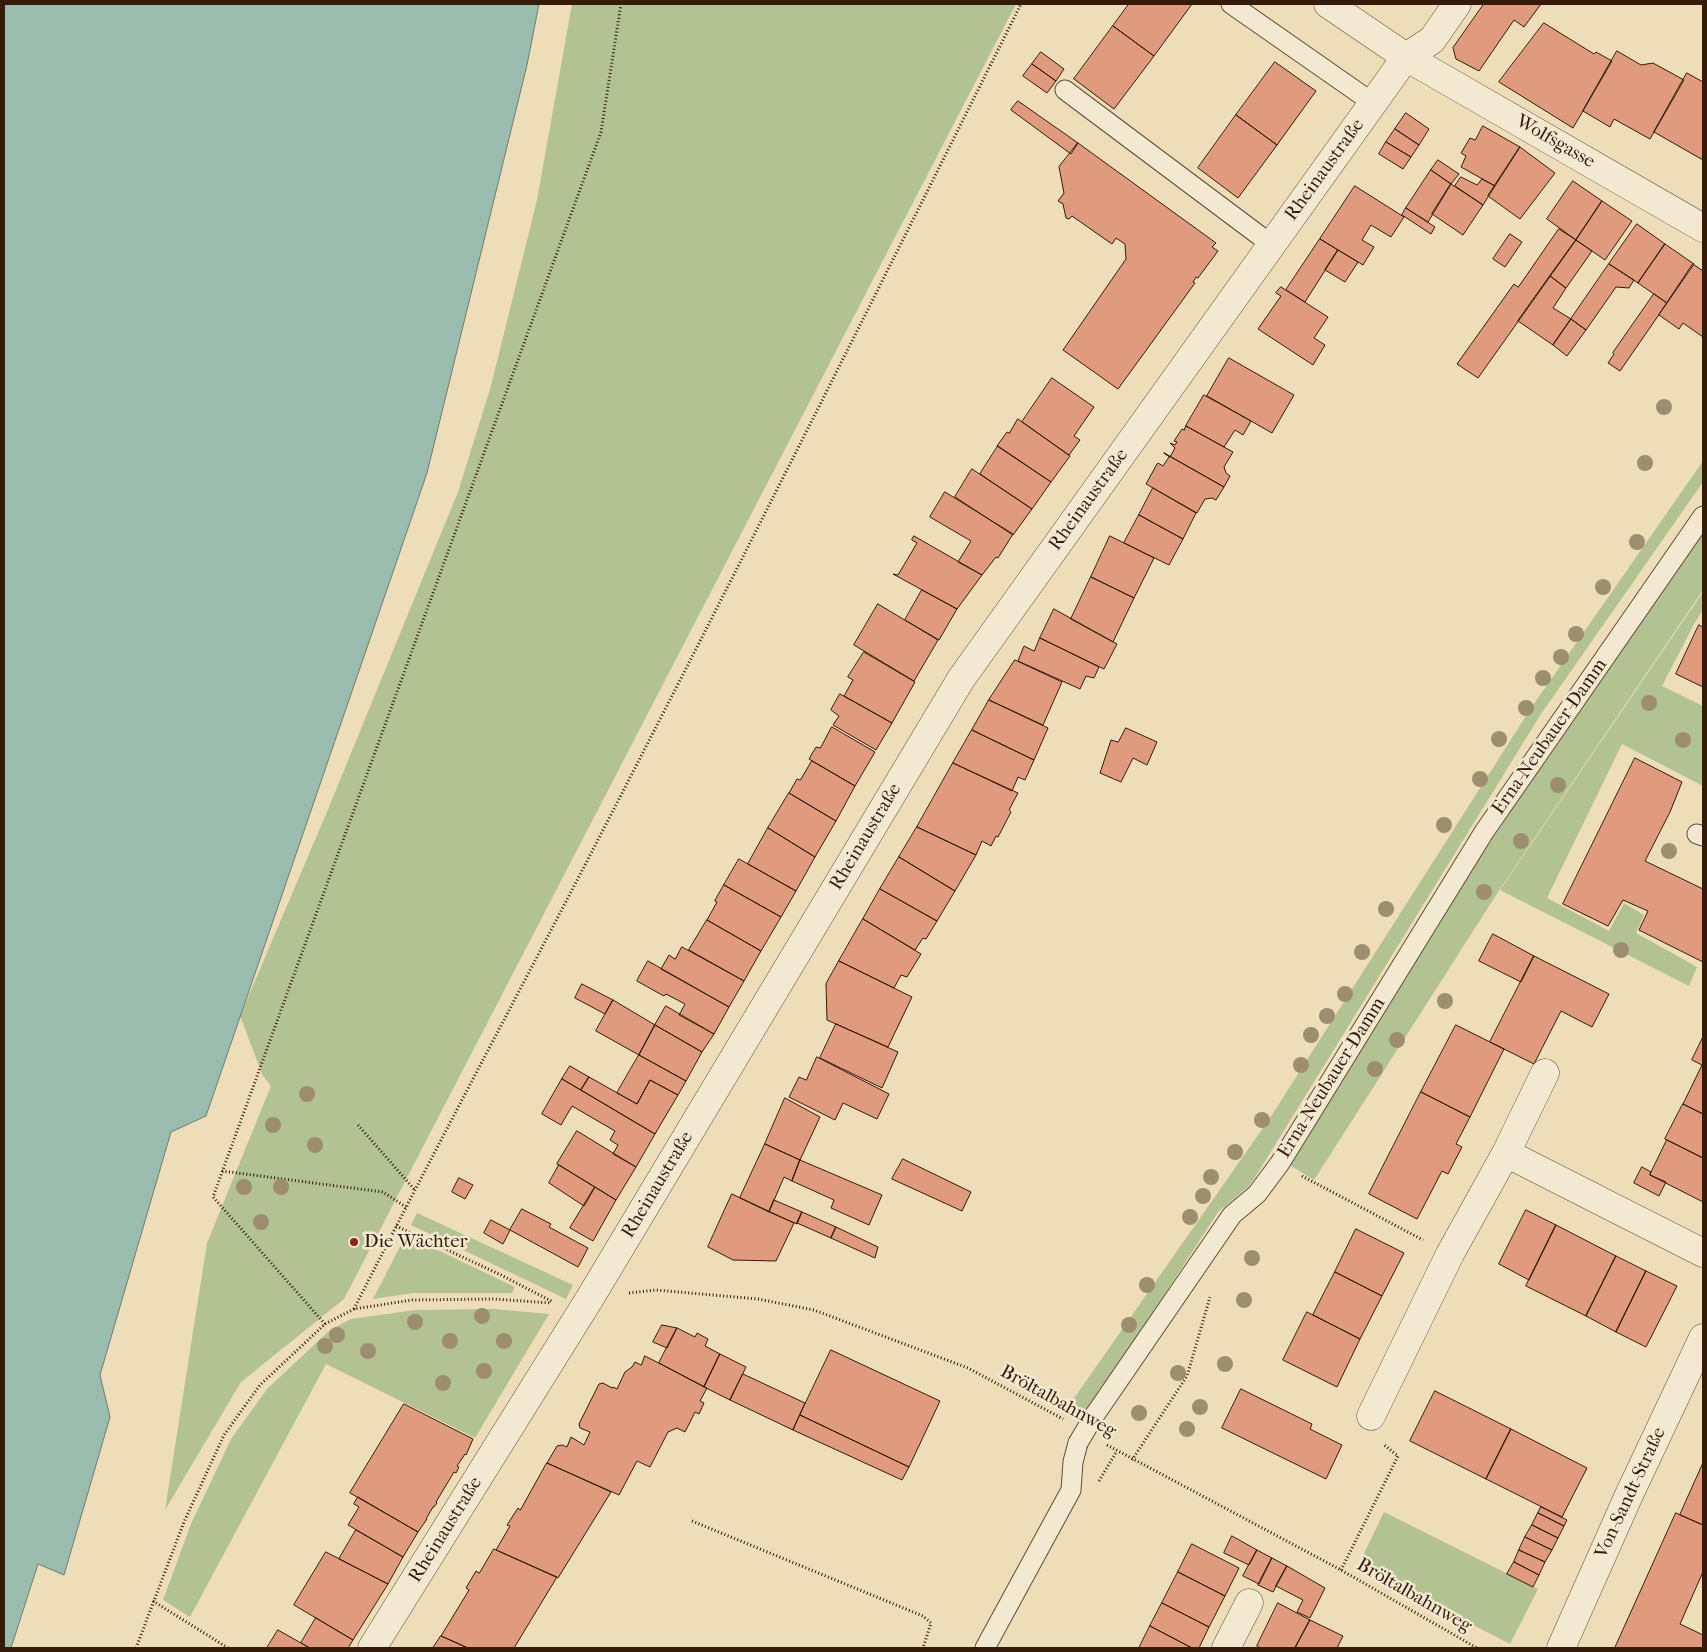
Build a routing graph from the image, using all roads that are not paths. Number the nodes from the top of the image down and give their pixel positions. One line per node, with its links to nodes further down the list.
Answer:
1 (1231, 4): 6 (lane)
2 (1328, 4): 4 (street)
3 (1457, 4): 4 (street, Rheinaustraße)
4 (1406, 57): 6 (street, Rheinaustraße); 7 (street, Wolfsgasse)
5 (1065, 90): 8 (lane)
6 (1373, 103): 8 (street, Rheinaustraße)
7 (1703, 228)
8 (1272, 245): 16 (street, Rheinaustraße)
9 (1703, 516): 17 (lane, Erna-Neubauer-Damm, bridge)
10 (1545, 1073): 11 (street)
11 (1506, 1154): 12 (street); 14 (street)
12 (1703, 1253)
13 (1703, 1338): 19 (street, Von-Sandt-Straße)
14 (1371, 1416)
15 (1249, 1603): 18 (street)
16 (372, 1648)
17 (985, 1648)
18 (1226, 1648)
19 (1561, 1648)

